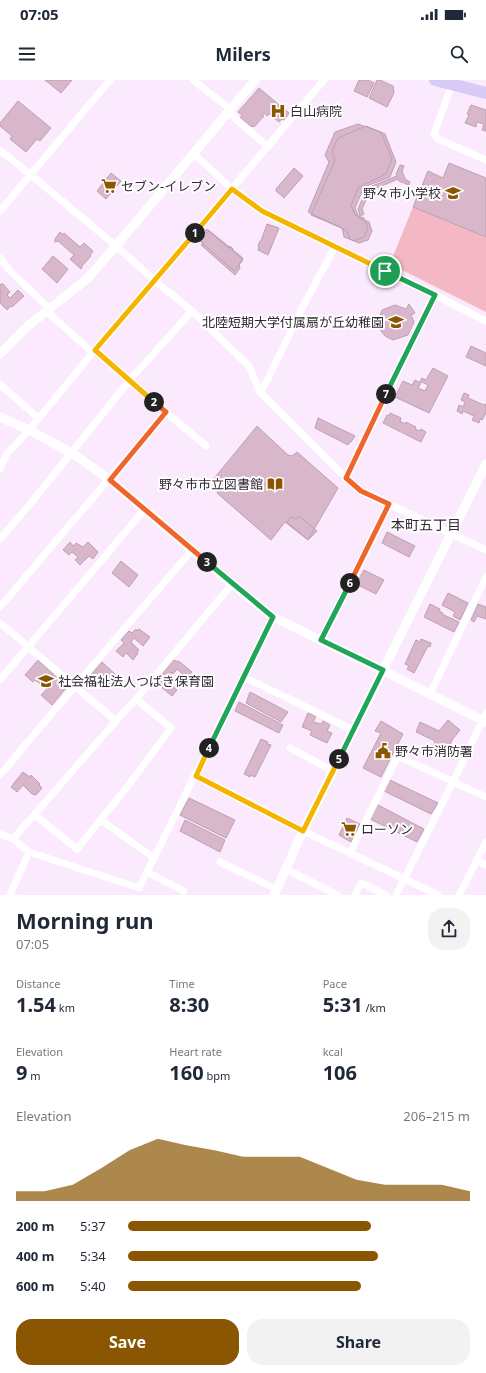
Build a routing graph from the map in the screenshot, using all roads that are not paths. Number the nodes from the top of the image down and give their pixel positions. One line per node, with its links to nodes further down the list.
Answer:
1 (110, 80): 13 (street)
2 (193, 80): 8 (street)
3 (255, 80): 8 (street)
4 (324, 80): 9 (street)
5 (435, 80): 6 (highway)
6 (453, 82): 7 (highway); 12 (street)
7 (486, 92)
8 (229, 111): 9 (street); 11 (street)
9 (268, 147): 14 (street)
10 (0, 150): 13 (street)
11 (194, 154): 14 (street); 16 (street)
12 (486, 160)
13 (31, 174): 15 (street); 16 (street)
14 (232, 189): 17 (street); 19 (street)
15 (0, 211)
16 (116, 246): 19 (street); 21 (street)
17 (335, 247): 20 (street); 28 (street)
18 (0, 258): 21 (street)
19 (154, 280): 22 (street); 24 (street)
20 (435, 295): 23 (street); 37 (street)
21 (48, 310): 24 (street); 25 (street)
22 (192, 311): 26 (street); 28 (street)
23 (486, 321)
24 (94, 351): 26 (street); 31 (street)
25 (0, 354)
26 (130, 382): 29 (street); 34 (street)
27 (0, 384): 31 (street)
28 (260, 392): 37 (street)
29 (166, 412): 33 (street); 38 (street)
30 (0, 417): 32 (street)
31 (38, 418): 32 (street)
32 (29, 430): 34 (street); 36 (street)
33 (206, 446)
34 (72, 453): 38 (street); 42 (street)
35 (486, 464): 41 (street)
36 (0, 469)
37 (346, 478): 39 (street)
38 (110, 480): 40 (street); 47 (street)
39 (389, 504): 41 (street); 50 (street)
40 (145, 509): 43 (street); 51 (street)
41 (452, 533): 44 (street); 52 (street)
42 (0, 539)
43 (192, 550): 46 (street); 55 (street)
44 (486, 550)
45 (486, 577): 56 (street)
46 (232, 584): 48 (street); 57 (street)
47 (0, 607)
48 (273, 617): 50 (street); 53 (street)
49 (0, 623): 51 (street)
50 (321, 640): 52 (street)
51 (28, 646): 54 (street); 55 (street)
52 (383, 670): 56 (street); 60 (street)
53 (244, 677): 60 (street); 64 (street)
54 (0, 680)
55 (75, 686): 59 (street); 63 (street)
56 (430, 694): 58 (street)
57 (136, 699): 59 (street); 68 (street)
58 (485, 718): 65 (street)
59 (116, 721): 67 (street)
60 (353, 730): 62 (street)
61 (290, 748): 62 (street)
62 (333, 771): 69 (street)
63 (0, 775)
64 (196, 776): 69 (street); 75 (street)
65 (453, 782): 66 (street); 74 (street); 81 (street)
66 (486, 797)
67 (35, 815): 68 (street); 71 (street)
68 (101, 820): 75 (street)
69 (303, 831): 74 (street); 79 (street)
70 (0, 834): 71 (street)
71 (13, 839): 73 (street)
72 (486, 842): 76 (street)
73 (29, 852): 83 (street); 85 (street)
74 (350, 853): 81 (street)
75 (154, 858): 80 (street)
76 (477, 860): 78 (street); 91 (street)
77 (220, 862): 84 (street)
78 (486, 865)
79 (285, 869): 84 (street); 86 (street)
80 (147, 872): 82 (street); 83 (street)
81 (405, 879): 89 (street); 90 (street)
82 (184, 891)
83 (138, 892)
84 (275, 892)
85 (12, 894)
86 (337, 895)
87 (355, 895): 88 (street)
88 (386, 895)
89 (396, 895)
90 (438, 895)
91 (459, 895)

